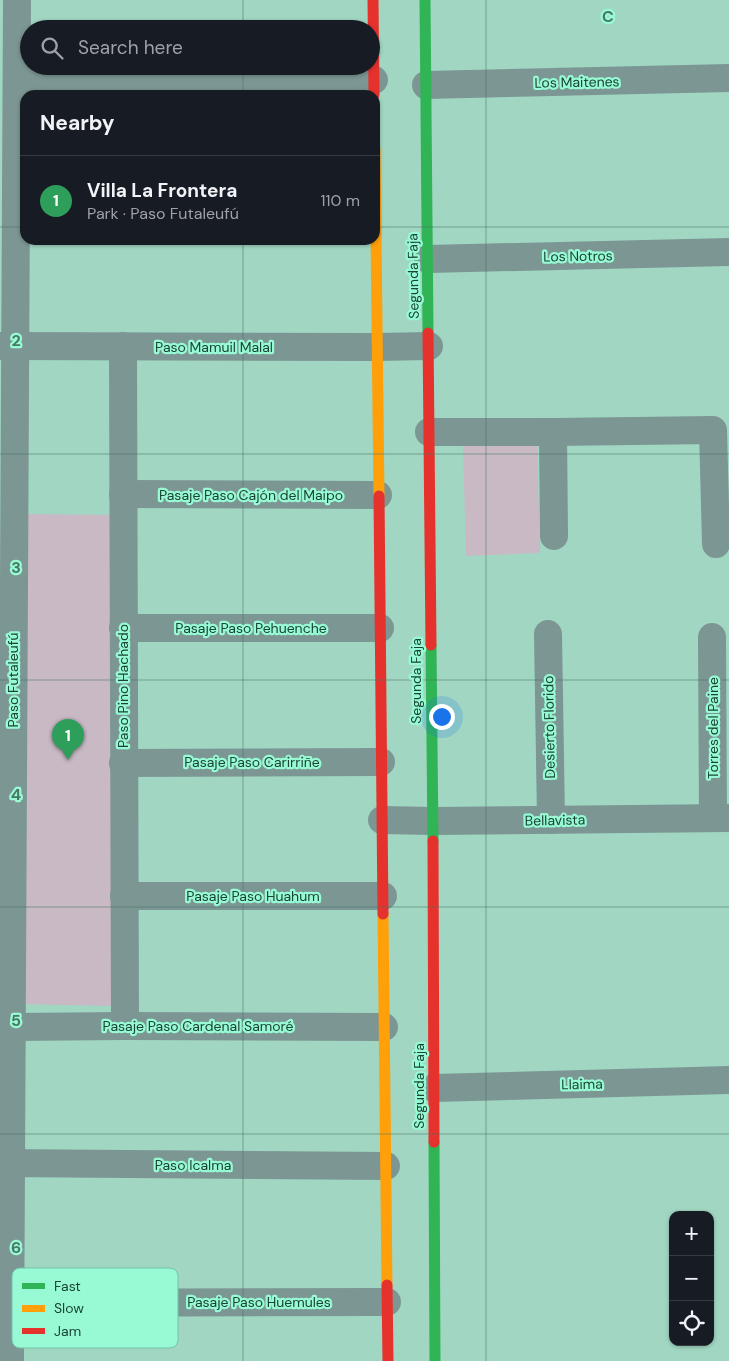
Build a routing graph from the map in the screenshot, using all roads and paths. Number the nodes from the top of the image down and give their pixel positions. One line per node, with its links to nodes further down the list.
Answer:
1 (17, 0): 5 (street, Paso Futaleufú)
2 (373, 0): 4 (main road)
3 (425, 0): 7 (main road, Segunda Faja)
4 (373, 20)
5 (18, 77): 8 (street); 9 (street, Paso Futaleufú)
6 (729, 78): 7 (street, Los Maitenes)
7 (426, 84): 12 (main road, Segunda Faja)
8 (374, 87)
9 (20, 206): 13 (street, Paso Futaleufú)
10 (376, 245): 16 (main road)
11 (729, 252): 12 (street, Los Notros)
12 (428, 260): 15 (main road, Segunda Faja)
13 (8, 346): 14 (street, Paso Mamuil Malal); 36 (street, Paso Futaleufú)
14 (123, 346): 16 (street, Paso Mamuil Malal); 19 (street, Paso Pino Hachado)
15 (429, 346): 16 (street, Paso Mamuil Malal); 17 (main road, Segunda Faja)
16 (377, 347): 20 (main road)
17 (429, 432): 18 (street); 32 (main road, Segunda Faja)
18 (553, 432): 21 (street); 22 (street)
19 (123, 494): 20 (street, Pasaje Paso Cajón del Maipo); 23 (street, Paso Pino Hachado)
20 (378, 495): 24 (main road)
21 (554, 536)
22 (716, 544)
23 (123, 628): 24 (street, Pasaje Paso Pehuenche); 28 (street, Paso Pino Hachado)
24 (380, 628): 27 (main road)
25 (548, 634): 31 (street, Desierto Florido)
26 (712, 637): 29 (street, Torres del Paine)
27 (382, 762): 28 (street, Pasaje Paso Carirriñe); 30 (main road)
28 (123, 763): 33 (street, Paso Pino Hachado)
29 (721, 818): 31 (street, Bellavista)
30 (382, 820): 32 (street, Bellavista); 34 (main road)
31 (551, 820): 32 (street, Bellavista)
32 (433, 821): 39 (main road, Segunda Faja)
33 (124, 896): 34 (street, Pasaje Paso Huahum); 35 (street, Paso Pino Hachado)
34 (383, 896): 37 (main road)
35 (125, 1026): 36 (street, Pasaje Paso Cardenal Samoré); 37 (street, Pasaje Paso Cardenal Samoré)
36 (11, 1027): 40 (street, Paso Futaleufú)
37 (384, 1027): 41 (main road)
38 (729, 1080): 39 (street, Llaima)
39 (434, 1088): 47 (main road, Segunda Faja)
40 (6, 1163): 41 (street, Paso Icalma); 43 (street, Paso Futaleufú)
41 (386, 1166): 42 (main road)
42 (387, 1302): 44 (street, Pasaje Paso Huemules); 46 (main road)
43 (10, 1303): 45 (street, Paso Futaleufú)
44 (178, 1303)
45 (10, 1361)
46 (388, 1361)
47 (435, 1361)

